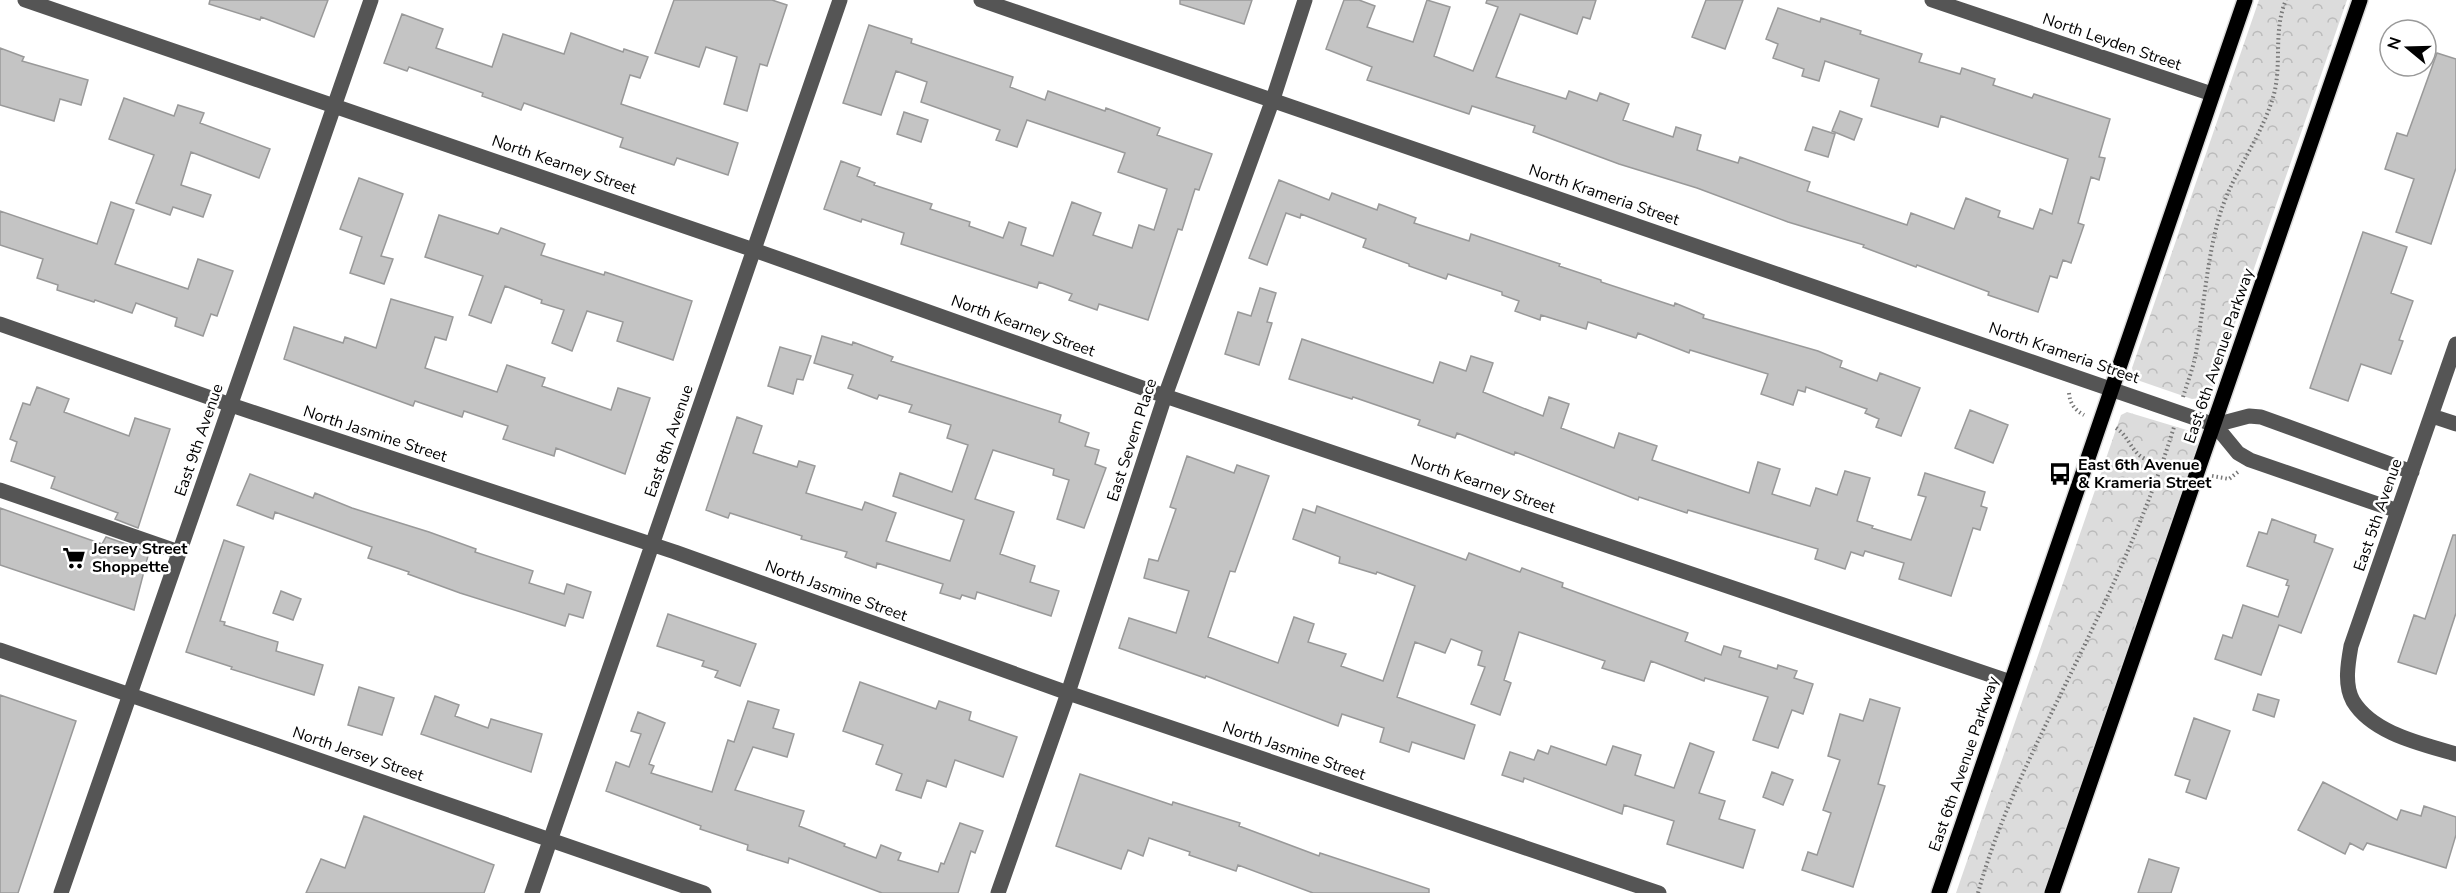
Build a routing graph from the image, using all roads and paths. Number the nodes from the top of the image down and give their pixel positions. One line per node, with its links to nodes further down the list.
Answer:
1 (25, 0): 12 (street, North Kearney Street)
2 (371, 0): 12 (street, East 9th Avenue)
3 (840, 0): 13 (street, East 8th Avenue)
4 (981, 0): 11 (street, North Krameria Street)
5 (1305, 0): 11 (street, East Severn Place)
6 (1932, 0): 10 (street, North Leyden Street)
7 (2245, 0): 10 (main road, East 6th Avenue Parkway)
8 (2286, 0): 20 (path)
9 (2360, 0): 24 (main road, East 6th Avenue Parkway)
10 (2212, 94): 17 (main road, East 6th Avenue Parkway)
11 (1273, 99): 16 (street, North Krameria Street); 18 (street, East Severn Place)
12 (334, 105): 13 (street, North Kearney Street); 19 (street, East 9th Avenue)
13 (754, 249): 18 (street, North Kearney Street); 31 (street, East 8th Avenue)
14 (0, 324): 19 (street, North Jasmine Street)
15 (2456, 344): 21 (street, East 5th Avenue)
16 (2070, 375): 17 (street, North Krameria Street); 22 (path)
17 (2111, 389): 20 (street, North Krameria Street); 22 (main road, East 6th Avenue Parkway)
18 (1165, 396): 34 (street, North Kearney Street); 35 (street, East Severn Place)
19 (231, 405): 31 (street, North Jasmine Street); 32 (street, East 9th Avenue)
20 (2179, 412): 24 (street, North Krameria Street); 26 (path)
21 (2432, 416): 23 (street); 28 (street, East 5th Avenue)
22 (2100, 422): 26 (path); 34 (main road, East 6th Avenue Parkway)
23 (2456, 424)
24 (2215, 425): 25 (street); 27 (main road, East 6th Avenue Parkway); 28 (street)
25 (2250, 460): 27 (path); 30 (street)
26 (2163, 462): 27 (path); 45 (path)
27 (2199, 471): 46 (main road, East 6th Avenue Parkway)
28 (2412, 472): 30 (street, East 5th Avenue)
29 (0, 490): 32 (street)
30 (2398, 512): 37 (street, East 5th Avenue)
31 (652, 545): 35 (street, North Jasmine Street); 38 (street, East 8th Avenue)
32 (179, 552): 36 (street, East 9th Avenue)
33 (0, 650): 36 (street, North Jersey Street)
34 (2011, 682): 44 (main road, East 6th Avenue Parkway)
35 (1068, 693): 42 (street, East Severn Place); 43 (street, North Jasmine Street)
36 (129, 694): 38 (street, North Jersey Street); 39 (street, East 9th Avenue)
37 (2456, 754)
38 (551, 839): 40 (street, East 8th Avenue); 41 (street, North Jersey Street)
39 (61, 893)
40 (532, 893)
41 (704, 893)
42 (998, 893)
43 (1659, 893)
44 (1939, 893)
45 (1978, 893)
46 (2052, 893)

